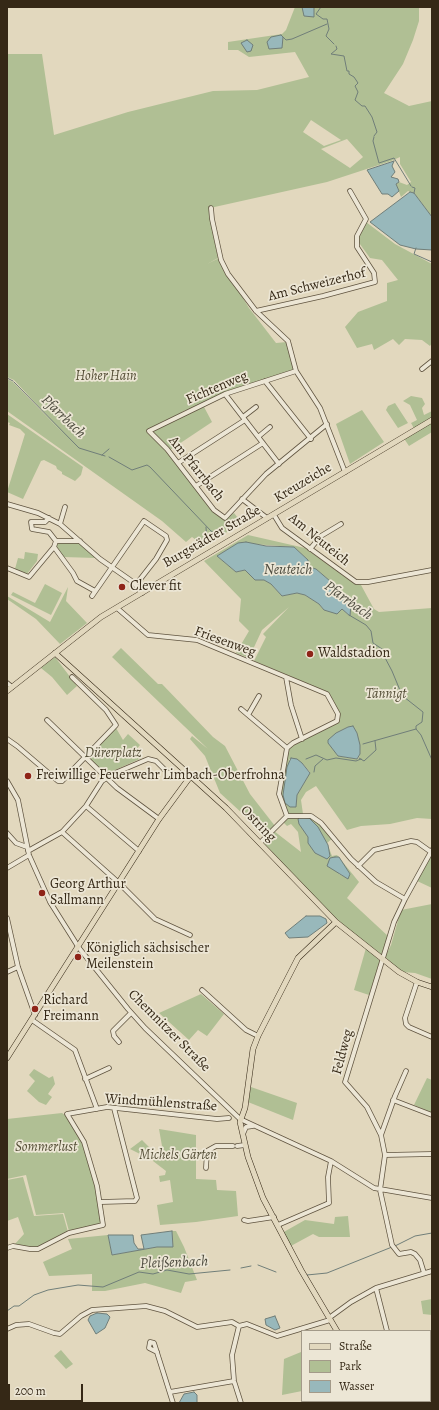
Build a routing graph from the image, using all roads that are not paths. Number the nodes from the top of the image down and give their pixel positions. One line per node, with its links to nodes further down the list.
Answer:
1 (350, 191): 3 (street, Am Schweizerhof)
2 (211, 208): 3 (street)
3 (256, 311): 6 (street)
4 (432, 362): 5 (street)
5 (422, 369)
6 (296, 372): 7 (street, Fichtenweg); 12 (street)
7 (265, 381): 8 (street, Fichtenweg); 16 (street)
8 (225, 394): 10 (street); 14 (street, Fichtenweg)
9 (256, 407): 10 (street)
10 (244, 418): 15 (street); 18 (street)
11 (432, 420): 20 (main road, Kreuzeiche)
12 (327, 424): 16 (street); 20 (street)
13 (270, 427): 15 (street)
14 (149, 431): 18 (street, Am Pfarrbach)
15 (258, 437): 17 (street)
16 (311, 439): 19 (street)
17 (263, 443): 19 (street); 21 (street)
18 (178, 463): 21 (street, Am Pfarrbach)
19 (279, 464): 22 (street)
20 (345, 472): 25 (main road, Kreuzeiche)
21 (196, 486): 22 (street, Am Pfarrbach)
22 (242, 499): 27 (street)
23 (7, 504): 26 (street)
24 (65, 506): 28 (street)
25 (274, 515): 27 (main road, Burgstädter Straße); 33 (street, Am Neuteich)
26 (49, 518): 28 (street); 30 (street)
27 (267, 518): 39 (main road, Burgstädter Straße)
28 (60, 524): 31 (street)
29 (341, 524): 33 (street)
30 (56, 541): 31 (street); 32 (street)
31 (80, 541): 34 (street)
32 (54, 547): 35 (street); 38 (street)
33 (310, 549): 36 (street, Am Neuteich)
34 (111, 567): 37 (street); 38 (street); 39 (street)
35 (7, 568)
36 (432, 570)
37 (138, 582)
38 (95, 591): 40 (street)
39 (142, 593): 41 (main road, Burgstädter Straße)
40 (92, 596)
41 (117, 608): 42 (main road, Burgstädter Straße); 44 (street, Friesenweg)
42 (55, 653): 46 (main road, Burgstädter Straße); 57 (main road, Ostring)
43 (72, 677): 55 (street)
44 (286, 677): 52 (street); 52 (street, Friesenweg)
45 (7, 683): 46 (street)
46 (12, 687): 47 (main road, Burgstädter Straße)
47 (7, 691)
48 (259, 696): 50 (street)
49 (241, 709): 50 (street)
50 (248, 715): 54 (street)
51 (47, 720): 55 (street)
52 (302, 738): 54 (street)
53 (7, 740): 55 (street)
54 (288, 748): 61 (street)
55 (85, 757): 58 (street)
56 (174, 775): 58 (street)
57 (190, 777): 62 (main road); 65 (main road, Ostring)
58 (106, 778): 60 (street); 62 (street)
59 (7, 781): 66 (street, Chemnitzer Straße)
60 (86, 806): 64 (street); 67 (street)
61 (288, 816): 65 (street); 69 (street)
62 (159, 819): 67 (main road)
63 (7, 832): 66 (street)
64 (62, 832): 66 (street); 71 (street)
65 (260, 842): 74 (main road, Ostring)
66 (28, 851): 70 (street); 76 (street, Chemnitzer Straße)
67 (139, 851): 71 (main road)
68 (431, 851): 69 (street); 72 (street)
69 (358, 866): 72 (street)
70 (7, 868)
71 (119, 883): 75 (street); 76 (main road)
72 (405, 899): 77 (street)
73 (7, 918): 78 (street)
74 (336, 922): 77 (main road, Ostring); 86 (main road)
75 (190, 935)
76 (79, 948): 83 (street, Chemnitzer Straße); 84 (main road)
77 (383, 958): 80 (main road, Ostring); 101 (street, Feldweg)
78 (18, 967): 79 (street); 84 (street)
79 (7, 972)
80 (417, 982): 81 (main road, Ostring); 87 (street)
81 (432, 987)
82 (202, 990): 86 (street)
83 (131, 1013): 88 (street); 98 (street, Chemnitzer Straße)
84 (35, 1015): 85 (main road)
85 (32, 1020): 89 (main road); 92 (street)
86 (258, 1036): 98 (main road)
87 (432, 1037)
88 (120, 1042)
89 (7, 1058)
90 (109, 1068): 92 (street)
91 (406, 1071): 93 (street)
92 (85, 1079): 95 (street)
93 (393, 1100): 96 (street); 101 (street)
94 (114, 1108): 95 (street, Windmühlenstraße); 97 (street, Windmühlenstraße); 109 (street)
95 (97, 1109): 109 (street, Windmühlenstraße)
96 (432, 1115)
97 (229, 1118)
98 (240, 1119): 99 (street, Chemnitzer Straße); 100 (main road)
99 (253, 1126): 100 (street); 105 (street, Chemnitzer Straße)
100 (243, 1135): 102 (main road)
101 (381, 1135): 104 (street, Feldweg)
102 (245, 1145): 106 (street); 110 (main road)
103 (432, 1154): 104 (street)
104 (385, 1155): 107 (street, Feldweg)
105 (331, 1162): 107 (street, Chemnitzer Straße); 112 (street)
106 (206, 1168)
107 (380, 1190): 108 (street); 115 (street)
108 (432, 1198)
109 (101, 1202): 113 (street)
110 (274, 1217): 111 (street); 112 (main road)
111 (244, 1220)
112 (278, 1225): 117 (main road)
113 (7, 1248)
114 (432, 1271): 115 (street)
115 (424, 1273): 116 (street)
116 (376, 1288): 117 (street); 122 (street)
117 (330, 1319): 120 (street); 121 (main road)
118 (239, 1326): 119 (street); 123 (street); 125 (street)
119 (7, 1329)
120 (309, 1329)
121 (337, 1330)
122 (387, 1330)
123 (301, 1331)
124 (157, 1352): 126 (street)
125 (234, 1381): 126 (street); 128 (street)
126 (170, 1392): 127 (street)
127 (173, 1403)
128 (241, 1403)

